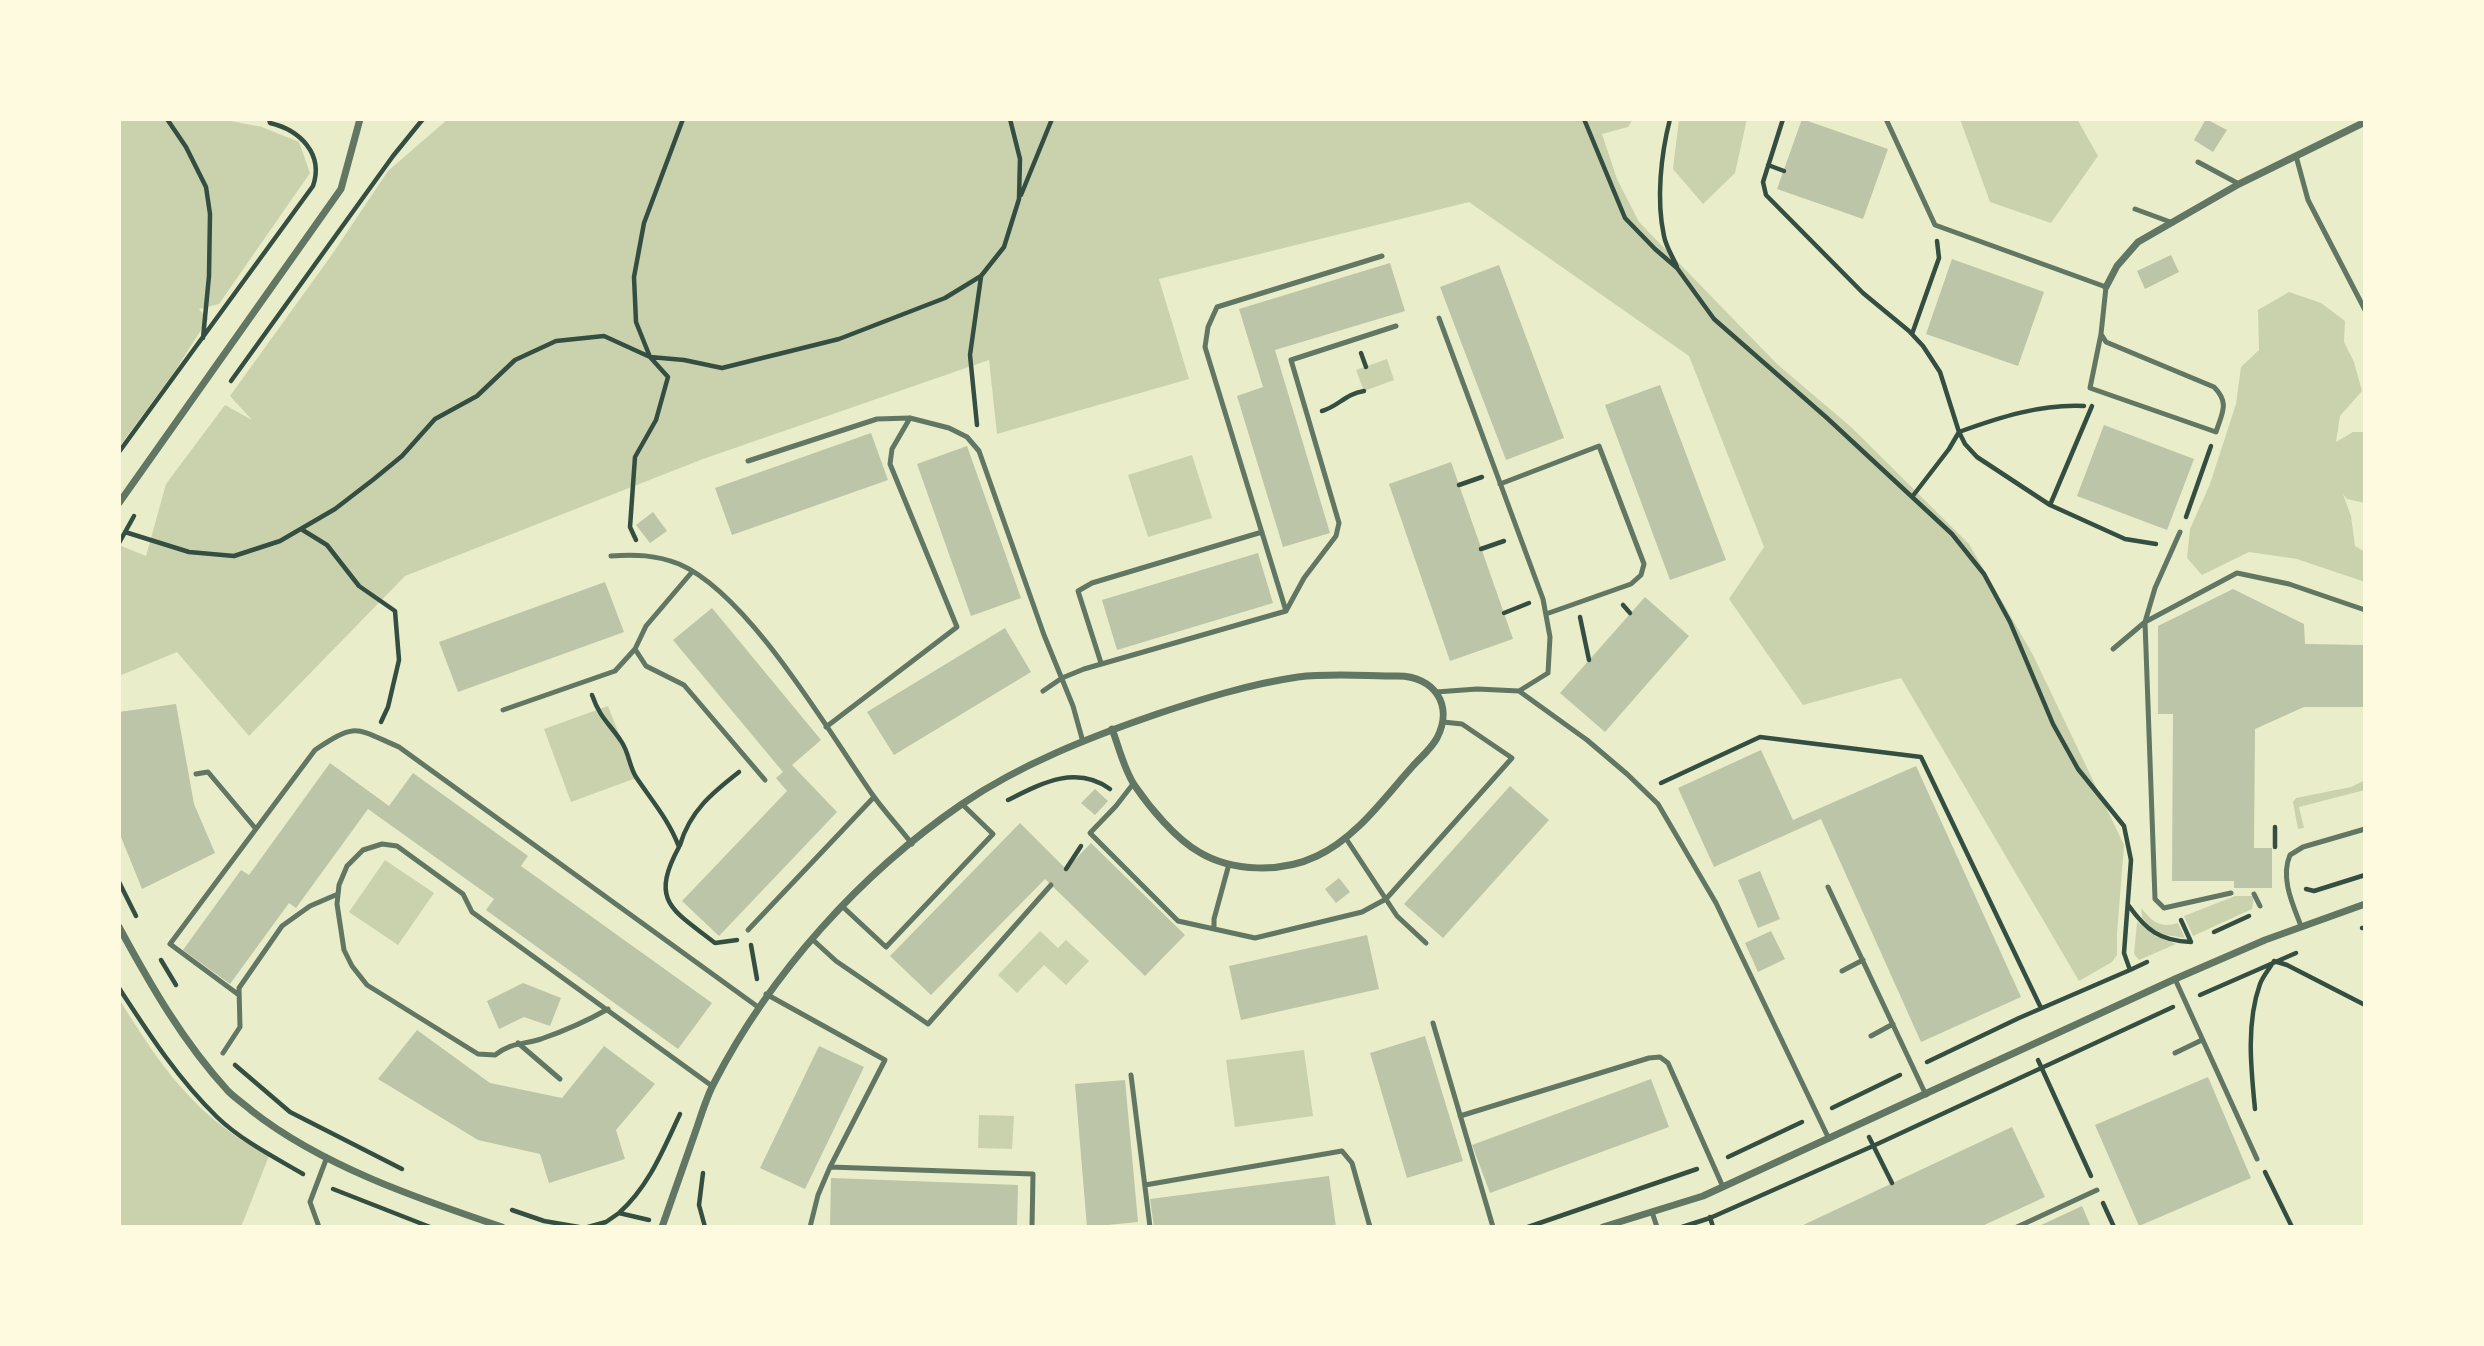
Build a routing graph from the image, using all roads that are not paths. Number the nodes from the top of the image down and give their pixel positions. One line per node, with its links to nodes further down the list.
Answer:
1 (360, 119): 19 (street)
2 (1886, 119): 10 (lane)
3 (2365, 122): 4 (street)
4 (2296, 156): 6 (street); 11 (lane)
5 (2199, 162): 6 (lane)
6 (2239, 184): 8 (street)
7 (2135, 209): 8 (lane)
8 (2173, 223): 10 (street)
9 (1382, 257): 20 (lane)
10 (2106, 287): 15 (lane)
11 (2362, 297): 12 (lane)
12 (2365, 310)
13 (1438, 317): 18 (lane)
14 (1396, 326): 25 (lane)
15 (2101, 334): 15 (lane)
16 (911, 418): 17 (lane); 31 (lane); 37 (lane)
17 (748, 461)
18 (1500, 484): 26 (lane); 26 (lane)
19 (119, 503)
20 (1262, 532): 25 (lane); 30 (lane)
21 (2180, 532): 27 (lane)
22 (611, 556): 23 (lane)
23 (692, 572): 28 (lane); 37 (lane)
24 (2365, 610): 27 (lane)
25 (1286, 611): 30 (lane)
26 (1546, 614): 33 (lane)
27 (2145, 622): 29 (lane); 52 (lane)
28 (635, 649): 35 (lane); 41 (lane)
29 (2113, 649)
30 (1101, 663): 31 (lane)
31 (1062, 678): 32 (lane); 39 (lane)
32 (1043, 691)
33 (1519, 691): 34 (lane); 84 (lane)
34 (1436, 692): 36 (street); 38 (street)
35 (503, 710)
36 (1443, 722): 47 (street); 55 (lane)
37 (826, 727): 43 (lane)
38 (1112, 729): 39 (street); 42 (street)
39 (1083, 742): 44 (street)
40 (196, 774): 45 (lane)
41 (765, 780)
42 (1133, 783): 49 (street); 61 (lane)
43 (874, 797): 48 (lane); 62 (lane)
44 (962, 804): 48 (street); 58 (lane)
45 (256, 829): 69 (lane); 70 (lane)
46 (2365, 829): 59 (lane)
47 (1345, 837): 49 (street); 55 (lane)
48 (912, 844): 58 (street)
49 (1229, 864): 61 (lane)
50 (1051, 885): 63 (lane)
51 (1828, 887): 65 (lane)
52 (2231, 893)
53 (338, 894): 69 (lane); 71 (lane); 76 (lane)
54 (2254, 894): 57 (lane)
55 (1386, 899): 61 (lane); 64 (lane)
56 (2365, 904): 59 (street)
57 (2260, 906)
58 (843, 907): 63 (street)
59 (2301, 926): 67 (street)
60 (119, 927): 85 (street)
61 (1214, 929)
62 (748, 930)
63 (812, 939): 68 (street)
64 (1426, 943)
65 (1863, 960): 66 (lane); 73 (lane)
66 (1842, 971)
67 (2175, 979): 75 (lane); 82 (street)
68 (766, 994): 70 (street); 87 (lane)
69 (239, 995): 77 (lane)
70 (758, 1007): 81 (street)
71 (608, 1009): 76 (lane); 81 (lane)
72 (1433, 1023): 83 (lane)
73 (1893, 1024): 74 (lane); 82 (lane)
74 (1871, 1036)
75 (2202, 1040): 78 (lane); 86 (lane)
76 (519, 1043): 80 (lane)
77 (223, 1053)
78 (2175, 1053)
79 (1131, 1075): 88 (lane)
80 (560, 1079)
81 (712, 1086): 92 (street)
82 (1926, 1095): 84 (street)
83 (1460, 1116): 89 (lane); 99 (lane)
84 (1829, 1139): 89 (street)
85 (327, 1157): 93 (lane); 94 (street)
86 (2257, 1158)
87 (830, 1167): 95 (lane); 96 (lane)
88 (1145, 1185): 97 (lane); 98 (lane)
89 (1723, 1187): 91 (street)
90 (2097, 1190): 102 (lane)
91 (1652, 1212): 100 (street); 101 (lane)
92 (662, 1225)
93 (319, 1227)
94 (502, 1227)
95 (810, 1227)
96 (1032, 1227)
97 (1150, 1227)
98 (1370, 1227)
99 (1493, 1227)
100 (1603, 1227)
101 (1657, 1227)
102 (2017, 1227)

